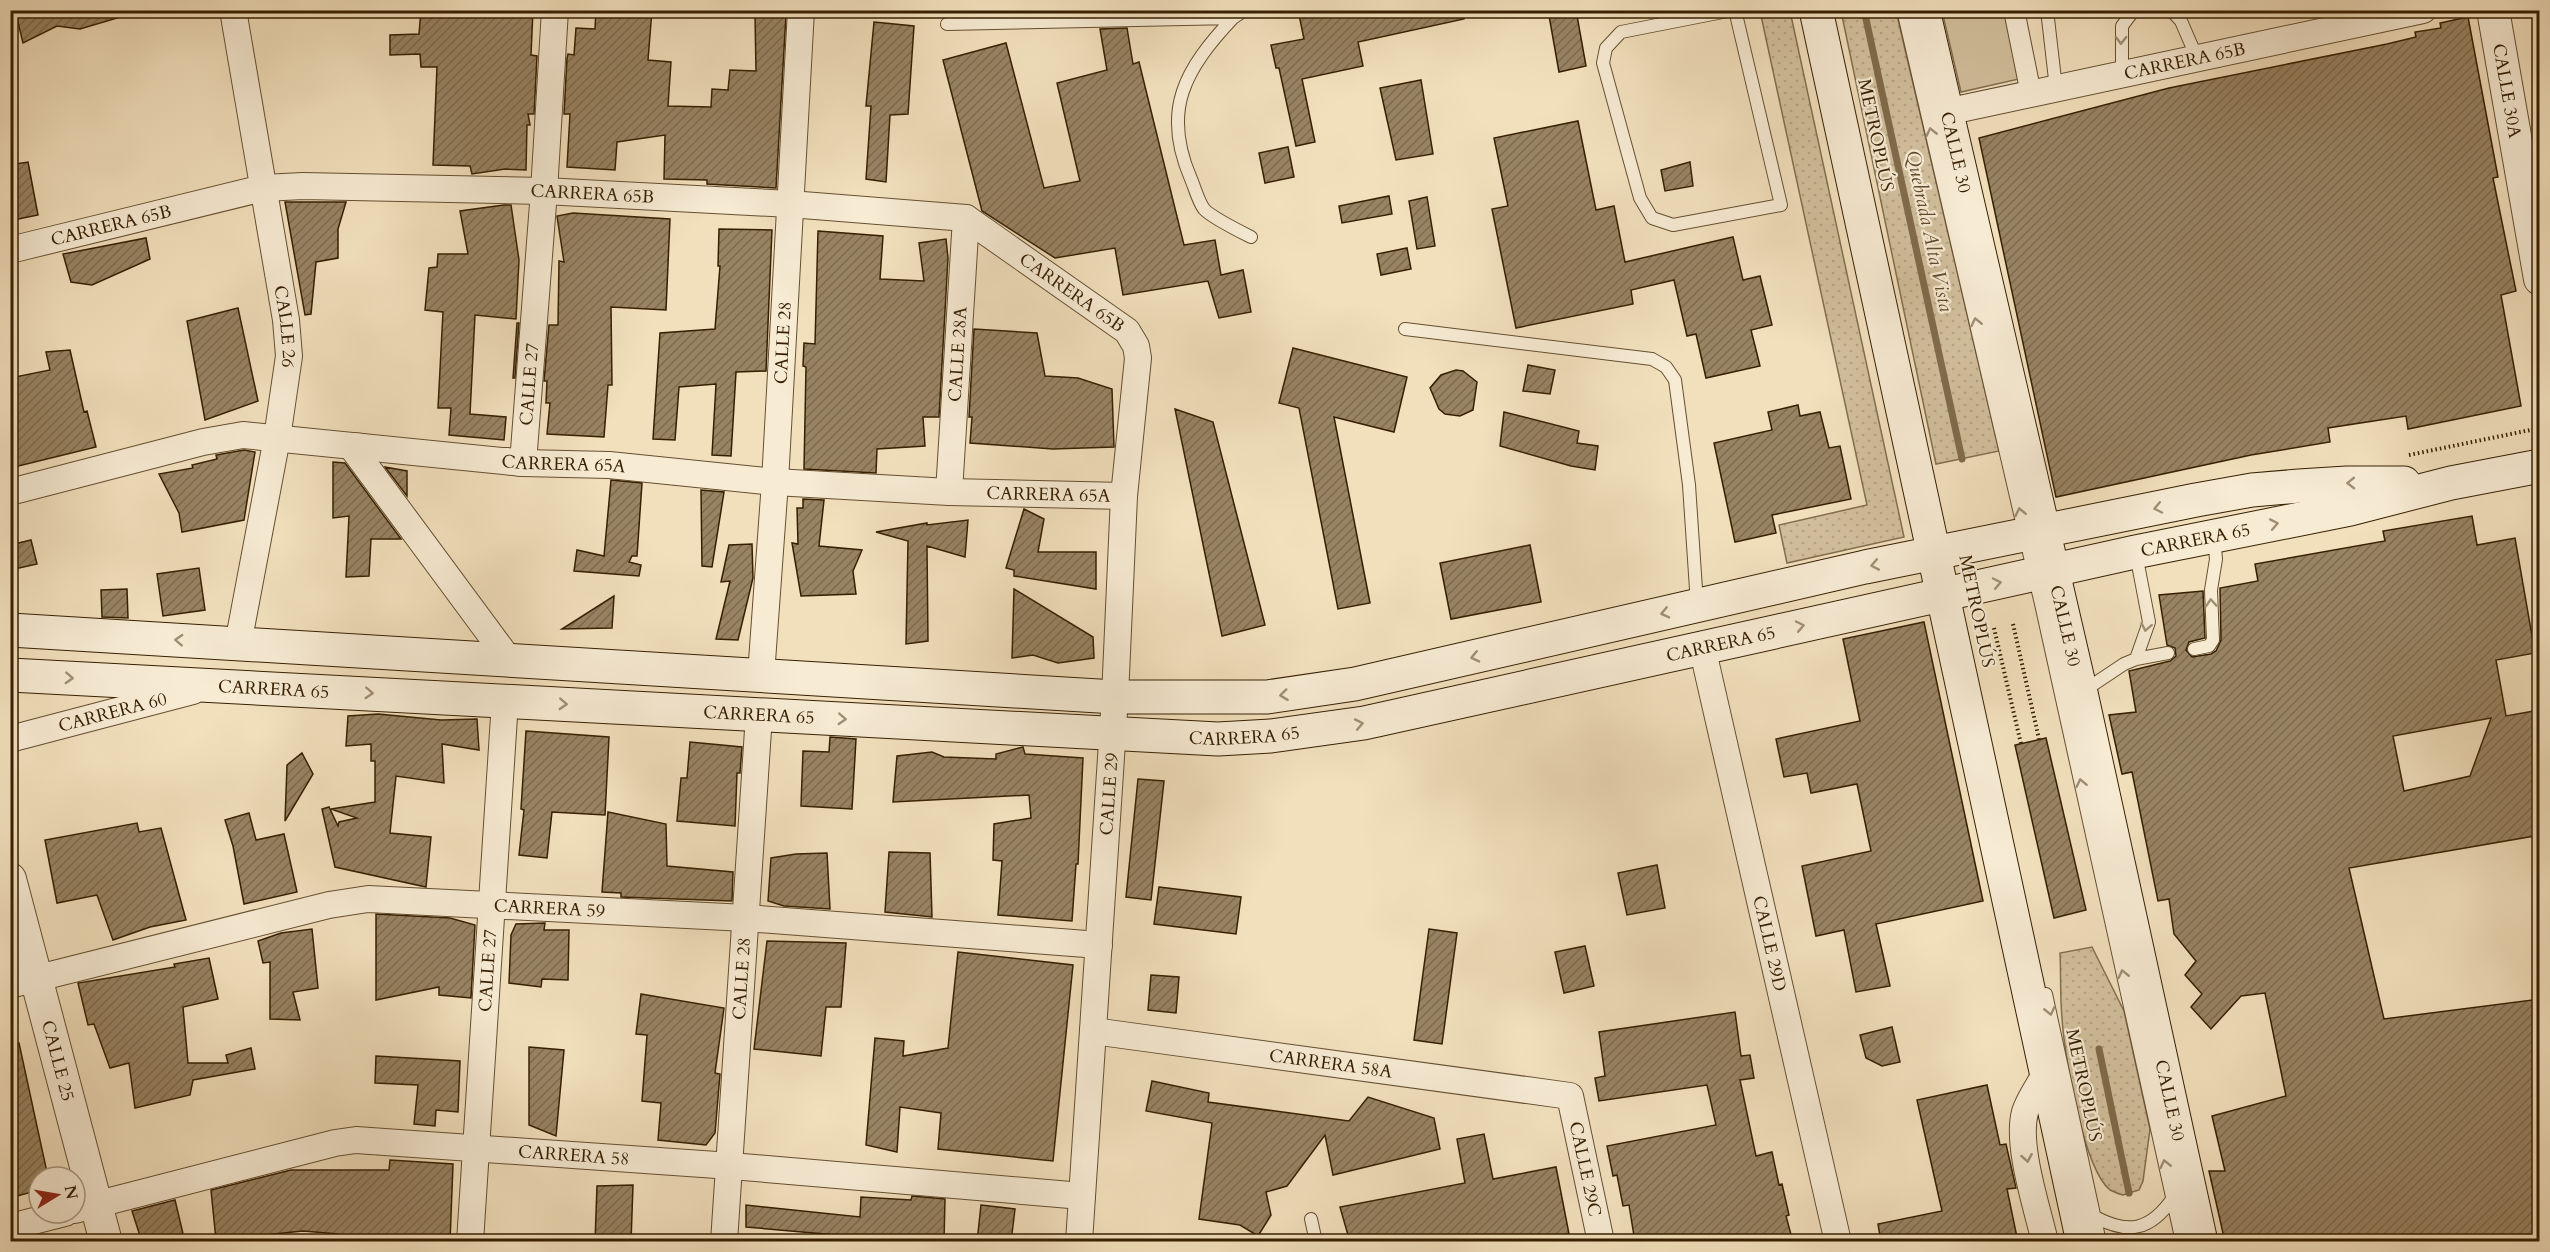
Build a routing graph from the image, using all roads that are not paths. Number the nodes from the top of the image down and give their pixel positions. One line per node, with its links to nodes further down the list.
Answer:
1 (233, 10): 22 (street, CALLE 26)
2 (555, 10): 23 (street, CALLE 27)
3 (801, 10): 24 (street, CALLE 28)
4 (1245, 10): 15 (lane)
5 (1734, 10): 5 (lane)
6 (1816, 10): 44 (main road)
7 (1903, 10): 42 (lane, one-way to 7)
8 (1923, 10): 21 (main road, CALLE 30)
9 (2014, 10): 20 (street)
10 (2047, 10): 19 (lane)
11 (2134, 10): 18 (lane, one-way to 18)
12 (2171, 10): 17 (lane)
13 (2423, 10): 17 (street, CARRERA 65B)
14 (2493, 10): 26 (street, CALLE 30A)
15 (1233, 18): 16 (lane); 27 (lane)
16 (947, 24)
17 (2197, 58): 18 (street, CARRERA 65B)
18 (2122, 74): 19 (street, CARRERA 65B)
19 (2056, 88): 20 (street, CARRERA 65B)
20 (2031, 94): 21 (street, CARRERA 65B)
21 (1946, 112): 42 (main road, CALLE 30)
22 (263, 188): 23 (street, CARRERA 65B); 28 (street, CARRERA 65B); 32 (street, CALLE 26)
23 (544, 191): 24 (street, CARRERA 65B); 34 (street, CALLE 27)
24 (790, 204): 25 (street, CARRERA 65B); 36 (street, CALLE 28)
25 (966, 218): 31 (street, CARRERA 65B); 39 (street, CALLE 28A)
26 (2535, 226): 29 (street, CALLE 30A)
27 (1251, 237)
28 (10, 250)
29 (2540, 279)
30 (1405, 329): 48 (lane)
31 (1136, 346): 41 (street, CALLE 29)
32 (277, 438): 33 (street, CARRERA 65A); 38 (street, CARRERA 65A); 50 (street, CALLE 26)
33 (351, 446): 34 (street, CARRERA 65A); 55 (street)
34 (523, 463): 36 (street, CARRERA 65A)
35 (2540, 466): 37 (main road, CARRERA 65)
36 (775, 483): 39 (street, CARRERA 65A); 57 (street, CALLE 28)
37 (2451, 483): 42 (main road, CARRERA 65, one-way to 42); 43 (main road, CARRERA 65, one-way to 37)
38 (10, 492)
39 (950, 492): 41 (street, CARRERA 65A)
40 (1934, 493): 44 (lane, METROPLÚS)
41 (1124, 496): 60 (street, CALLE 29)
42 (2034, 533): 44 (main road, CARRERA 65); 46 (main road, CALLE 30)
43 (2214, 536): 45 (main road, CARRERA 65); 52 (lane, one-way to 43)
44 (1939, 552): 47 (main road); 48 (main road, CARRERA 65, one-way to 48)
45 (2135, 552): 46 (main road, CARRERA 65); 54 (lane, one-way to 54)
46 (2044, 573): 47 (main road, CARRERA 65, one-way to 46); 59 (main road, CALLE 30); 79 (lane, one-way to 46)
47 (1948, 594): 51 (main road, CARRERA 65, one-way to 47); 62 (lane, METROPLÚS); 73 (main road)
48 (1698, 606): 60 (main road, CARRERA 65, one-way to 60)
49 (10, 630): 50 (main road, CARRERA 65, one-way to 49)
50 (237, 644): 55 (main road, CARRERA 65)
51 (1702, 647): 64 (main road, CARRERA 65, one-way to 51); 92 (street, CALLE 29D)
52 (2194, 649)
53 (2168, 653): 54 (lane)
54 (2136, 659): 59 (lane)
55 (510, 660): 57 (main road, CARRERA 65)
56 (10, 675): 58 (main road, CARRERA 65, one-way to 58)
57 (761, 675): 60 (main road, CARRERA 65)
58 (215, 686): 61 (main road, CARRERA 65, one-way to 61); 65 (street, CARRERA 60)
59 (2081, 693): 96 (main road, CALLE 30)
60 (1115, 697): 64 (street, CALLE 29)
61 (505, 701): 63 (main road, CARRERA 65, one-way to 63); 67 (street, CALLE 27)
62 (1979, 701)
63 (759, 715): 64 (main road, CARRERA 65, one-way to 64); 68 (street, CALLE 28)
64 (1113, 733): 69 (street, CALLE 29)
65 (10, 739)
66 (10, 879): 71 (street, CALLE 25)
67 (493, 906): 68 (street, CARRERA 59); 71 (street, CARRERA 59); 75 (street, CALLE 27)
68 (746, 918): 69 (street, CARRERA 59); 77 (street, CALLE 28)
69 (1099, 945): 72 (street, CALLE 29)
70 (2042, 978): 85 (lane, METROPLÚS, one-way to 85)
71 (23, 982): 76 (street, CALLE 25)
72 (1093, 1031): 74 (street, CARRERA 58A); 78 (street, CALLE 29)
73 (2046, 1074): 85 (main road); 93 (street, one-way to 93)
74 (1570, 1096): 91 (street, CALLE 29C)
75 (475, 1148): 77 (street, CARRERA 58); 80 (street, CARRERA 58); 87 (street, CALLE 27)
76 (73, 1165)
77 (731, 1166): 78 (street, CARRERA 58); 88 (street, CALLE 28)
78 (1082, 1196): 89 (street, CALLE 29)
79 (2173, 1198): 85 (lane); 95 (lane)
80 (87, 1207)
81 (87, 1211): 86 (street, CALLE 25)
82 (1311, 1219): 90 (lane)
83 (27, 1223): 84 (street)
84 (10, 1227)
85 (2089, 1229): 94 (lane, METROPLÚS)
86 (106, 1242)
87 (470, 1242)
88 (724, 1242)
89 (1079, 1242)
90 (1316, 1242)
91 (1601, 1242)
92 (1838, 1242)
93 (2045, 1242)
94 (2100, 1242)
95 (2182, 1242)
96 (2201, 1242)

